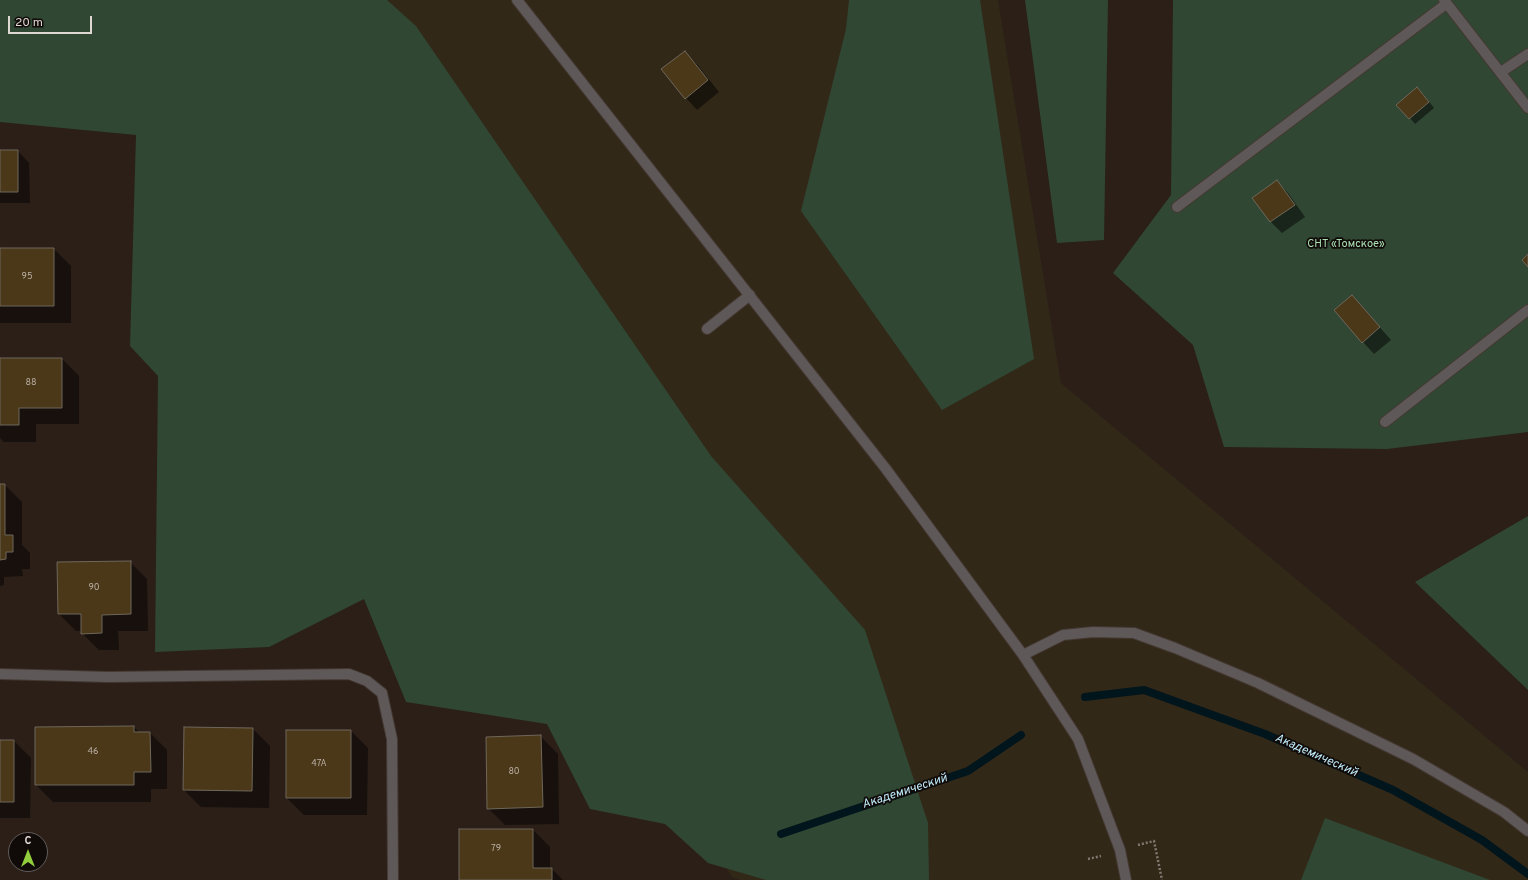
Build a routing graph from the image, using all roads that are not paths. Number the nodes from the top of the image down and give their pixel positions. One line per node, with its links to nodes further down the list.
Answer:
1 (517, 0): 7 (street)
2 (1445, 2): 4 (street); 6 (street)
3 (1528, 54): 4 (street)
4 (1501, 72): 5 (street)
5 (1528, 108)
6 (1177, 207)
7 (750, 295): 9 (street); 11 (street)
8 (1528, 310): 10 (street)
9 (707, 329)
10 (1385, 422)
11 (1023, 655): 13 (street); 15 (street)
12 (0, 674): 14 (street)
13 (1528, 831)
14 (393, 880)
15 (1126, 880)

